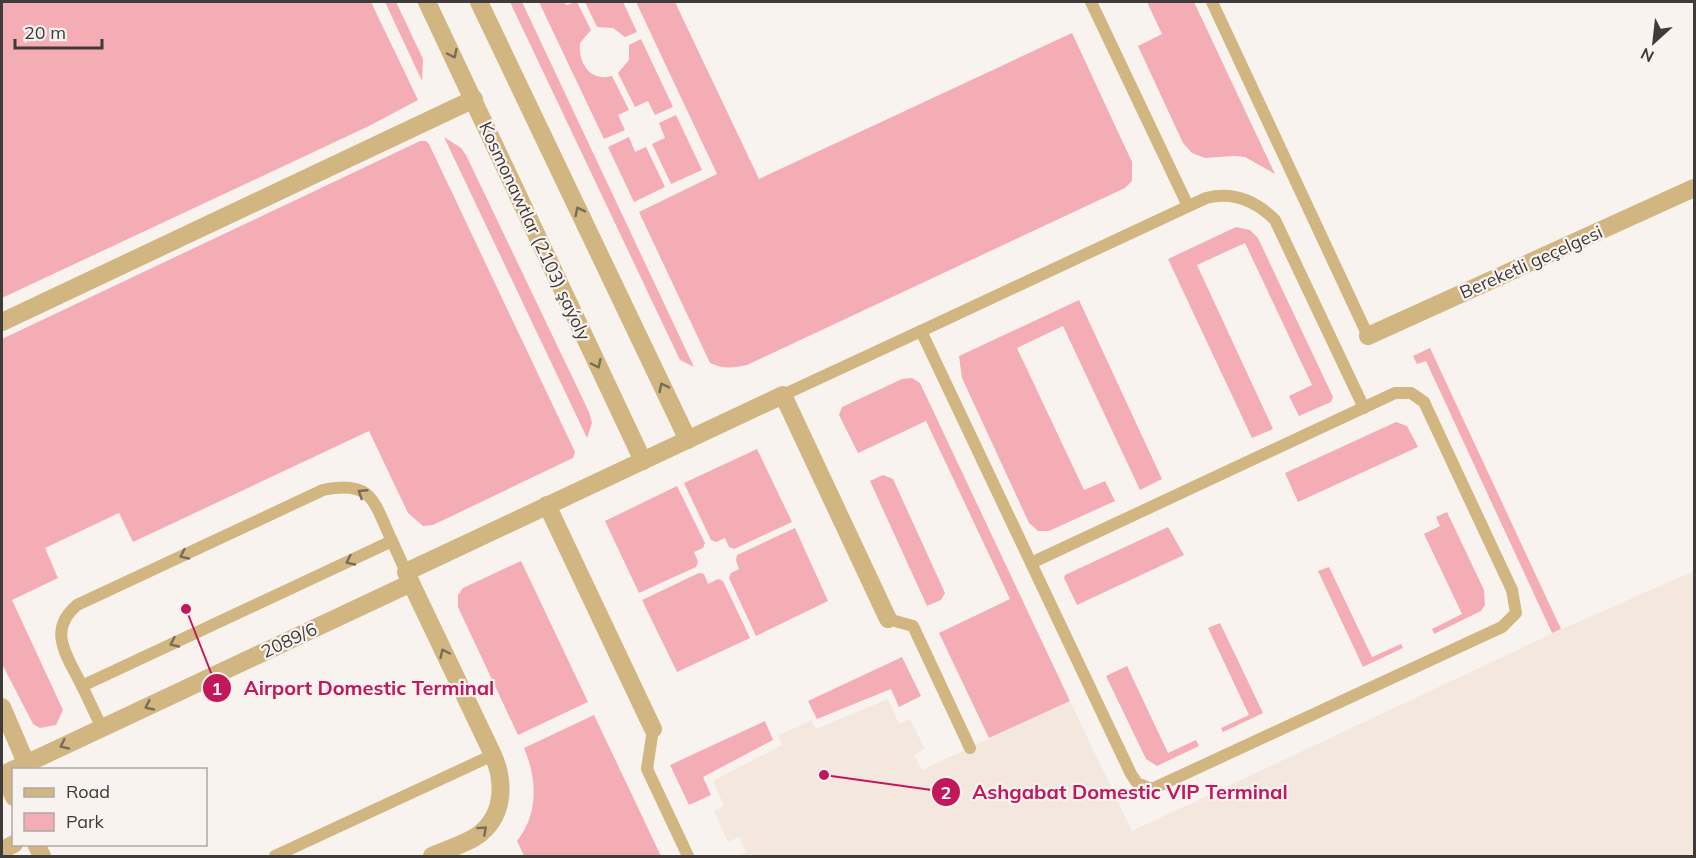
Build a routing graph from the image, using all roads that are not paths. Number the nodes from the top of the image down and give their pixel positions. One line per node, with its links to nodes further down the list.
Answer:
1 (428, 2): 5 (street, Kosmonawtlar (2103) şaýoly, one-way to 5)
2 (479, 2): 13 (street, one-way to 2)
3 (1091, 2): 7 (lane)
4 (1212, 2): 10 (lane)
5 (474, 99): 8 (street); 14 (street, Kosmonawtlar (2103) şaýoly, one-way to 14)
6 (1695, 188): 10 (street, Bereketli geçelgesi)
7 (1188, 206): 9 (lane); 12 (lane)
8 (2, 321)
9 (921, 331): 11 (lane); 17 (lane)
10 (1368, 336)
11 (783, 395): 13 (street, 2089/6); 19 (street)
12 (1364, 408): 17 (lane); 17 (lane)
13 (688, 440): 14 (street, 2089/6)
14 (643, 461): 15 (street, 2089/6)
15 (547, 505): 18 (street, 2089/6); 23 (street)
16 (392, 541): 18 (lane); 20 (lane, one-way to 20); 20 (lane, one-way to 20)
17 (1031, 563)
18 (409, 578): 22 (street, 2089/6, one-way to 22); 25 (street, one-way to 18)
19 (888, 619): 24 (lane)
20 (82, 686): 22 (lane)
21 (2, 707): 26 (street)
22 (102, 728): 26 (street, 2089/6, one-way to 26)
23 (653, 729): 32 (lane)
24 (970, 748)
25 (493, 755): 30 (lane); 31 (street, one-way to 25)
26 (26, 763): 27 (street, 2089/6)
27 (15, 768)
28 (2, 774): 29 (street)
29 (12, 793)
30 (275, 856)
31 (432, 856)
32 (688, 856)

